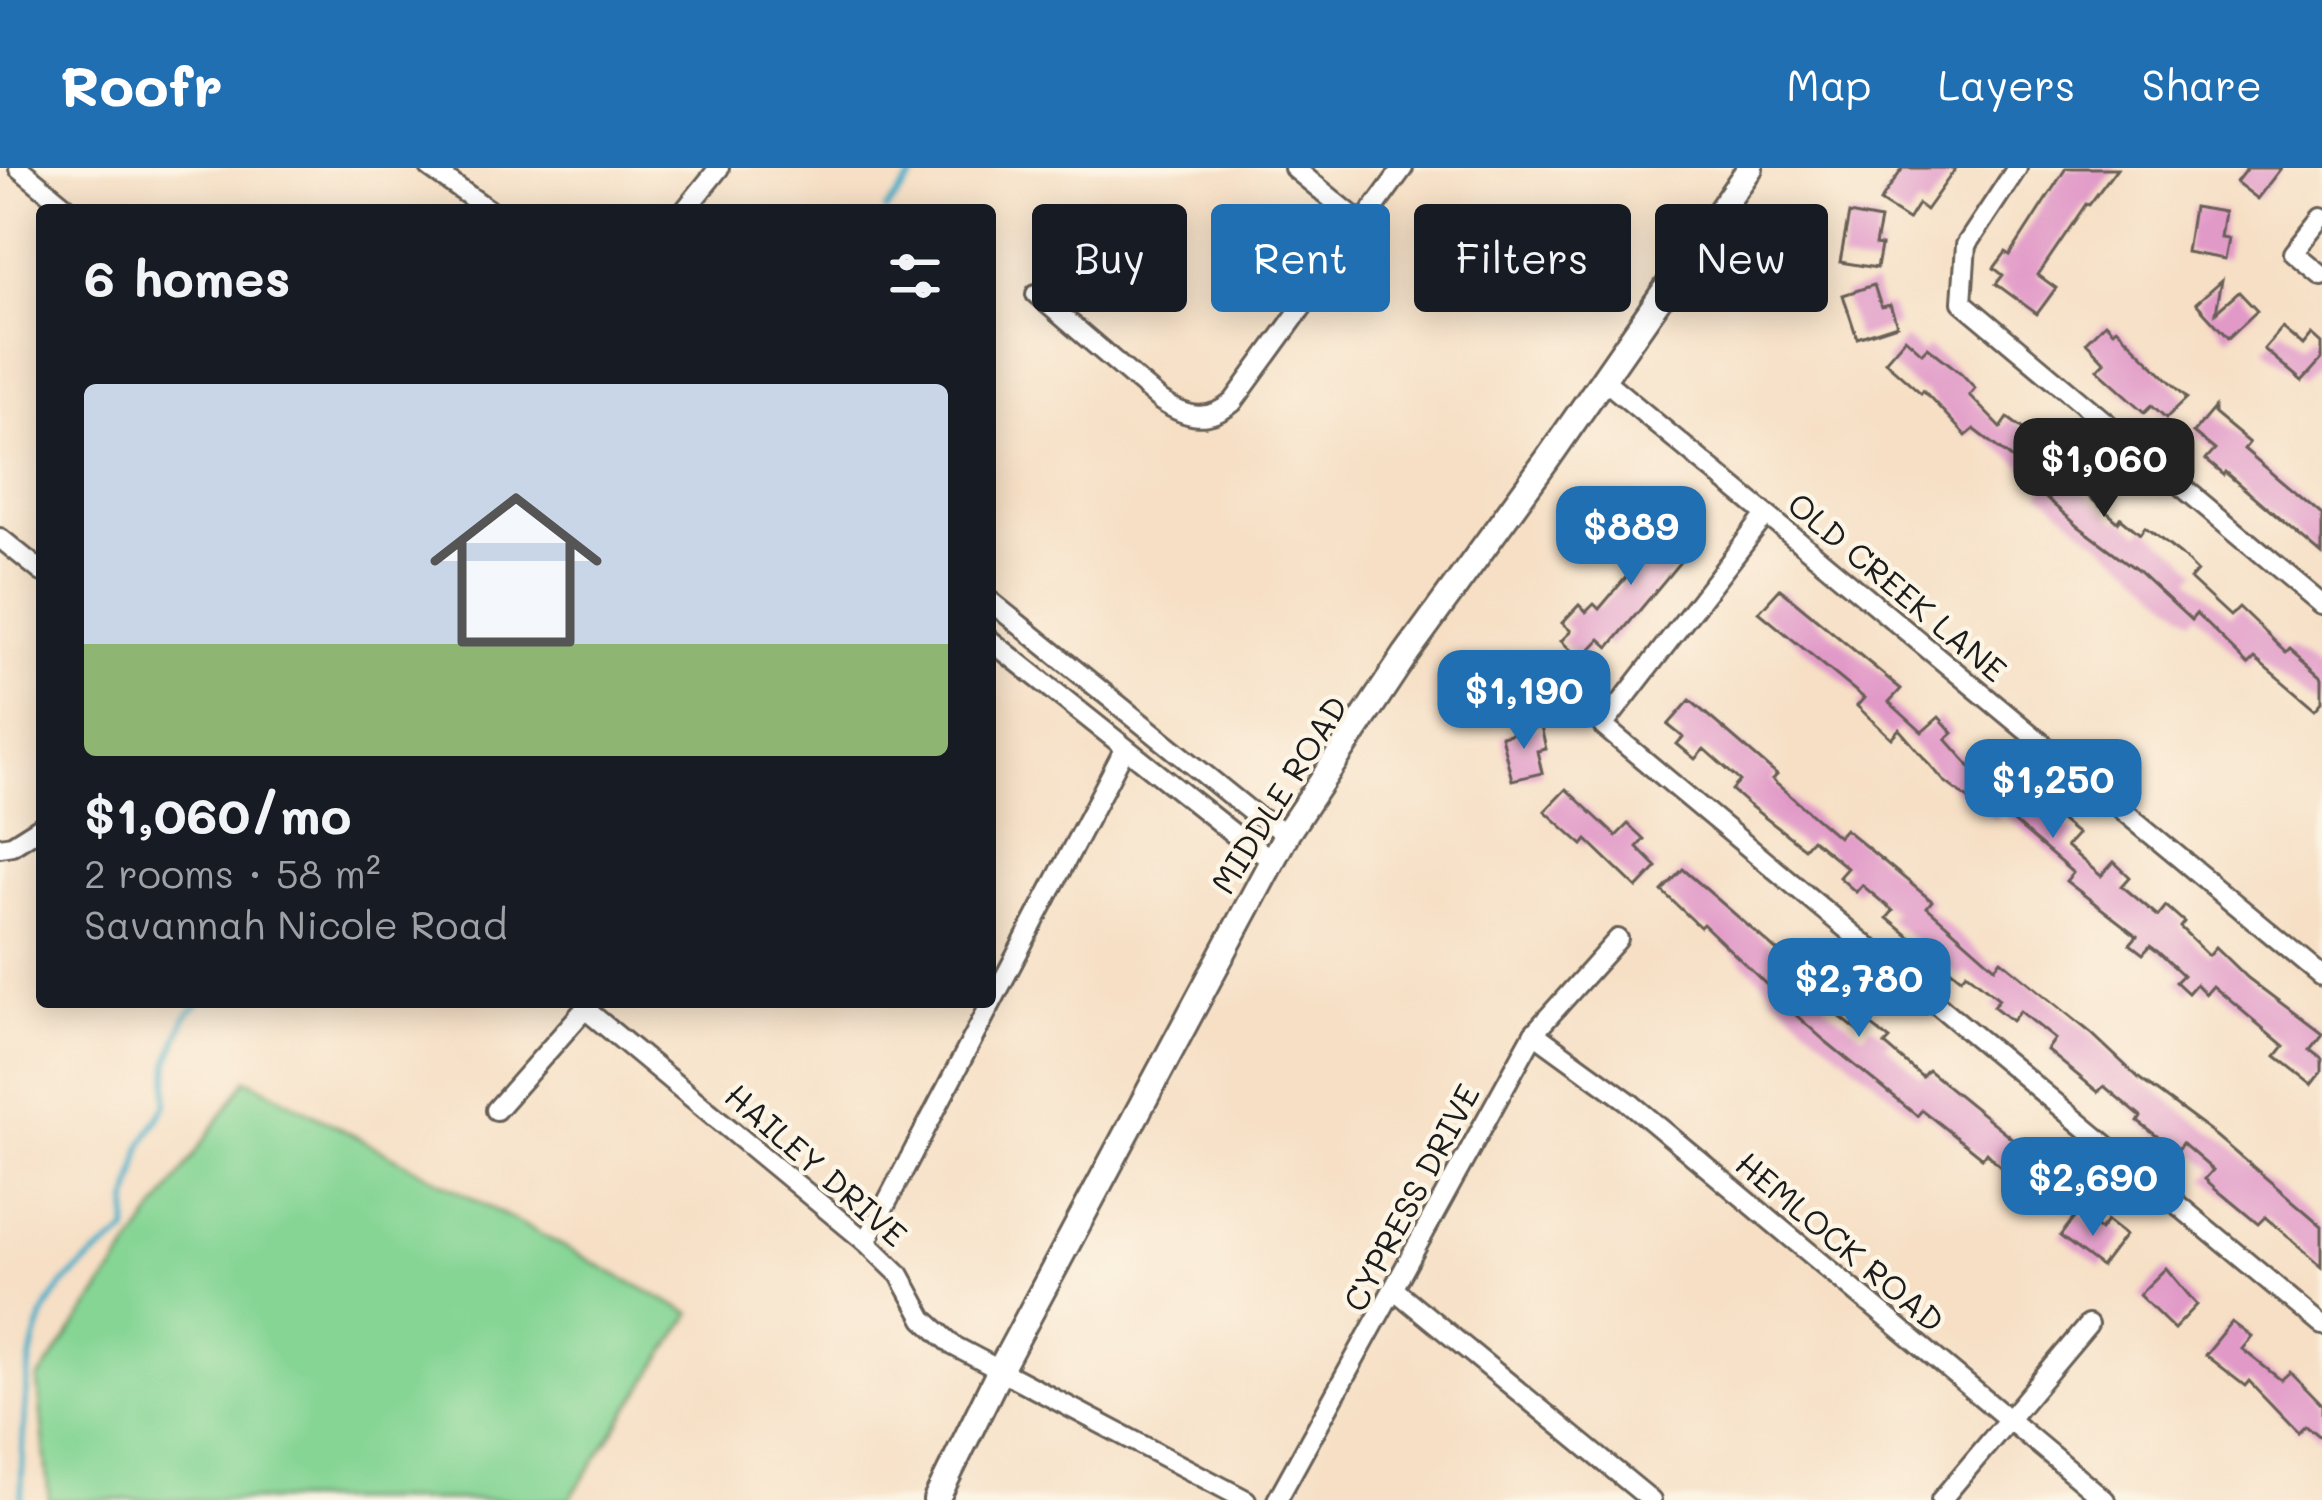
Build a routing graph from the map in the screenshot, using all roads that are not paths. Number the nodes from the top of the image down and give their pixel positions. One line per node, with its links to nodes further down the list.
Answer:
1 (20, 168): 8 (street)
2 (430, 168): 9 (street)
3 (719, 168): 10 (street)
4 (1294, 168): 11 (street)
5 (1403, 168): 12 (street)
6 (1750, 168): 17 (main road, MIDDLE ROAD)
7 (2017, 168): 21 (street)
8 (63, 204)
9 (481, 204)
10 (690, 204)
11 (1338, 204)
12 (1374, 204)
13 (2322, 218): 14 (street)
14 (2322, 276)
15 (1057, 312): 16 (street)
16 (1297, 312)
17 (1603, 379): 18 (street, OLD CREEK LANE); 26 (main road, MIDDLE ROAD)
18 (1766, 515): 30 (street, OLD CREEK LANE); 40 (street)
19 (0, 538): 20 (street)
20 (36, 567)
21 (2322, 604)
22 (996, 606): 26 (street)
23 (996, 645): 24 (street)
24 (1125, 748): 28 (street); 31 (street)
25 (36, 830): 27 (street)
26 (1287, 833): 28 (main road, MIDDLE ROAD)
27 (0, 848)
28 (1271, 859): 41 (main road, MIDDLE ROAD)
29 (1618, 939): 35 (street, CYPRESS DRIVE)
30 (2322, 976)
31 (996, 994)
32 (585, 1008): 36 (street)
33 (592, 1008): 37 (street, HAILEY DRIVE)
34 (988, 1008): 37 (street)
35 (1534, 1034): 38 (street, CYPRESS DRIVE); 42 (street, HEMLOCK ROAD)
36 (496, 1110)
37 (866, 1241): 41 (street, HAILEY DRIVE)
38 (1396, 1290): 45 (street, CYPRESS DRIVE); 46 (street)
39 (2088, 1325): 42 (street)
40 (2322, 1325)
41 (1001, 1368): 43 (main road, MIDDLE ROAD); 44 (street)
42 (2008, 1419): 47 (street); 48 (street, HEMLOCK ROAD)
43 (936, 1500)
44 (1246, 1500)
45 (1277, 1500)
46 (1651, 1500)
47 (1941, 1500)
48 (2105, 1500)

